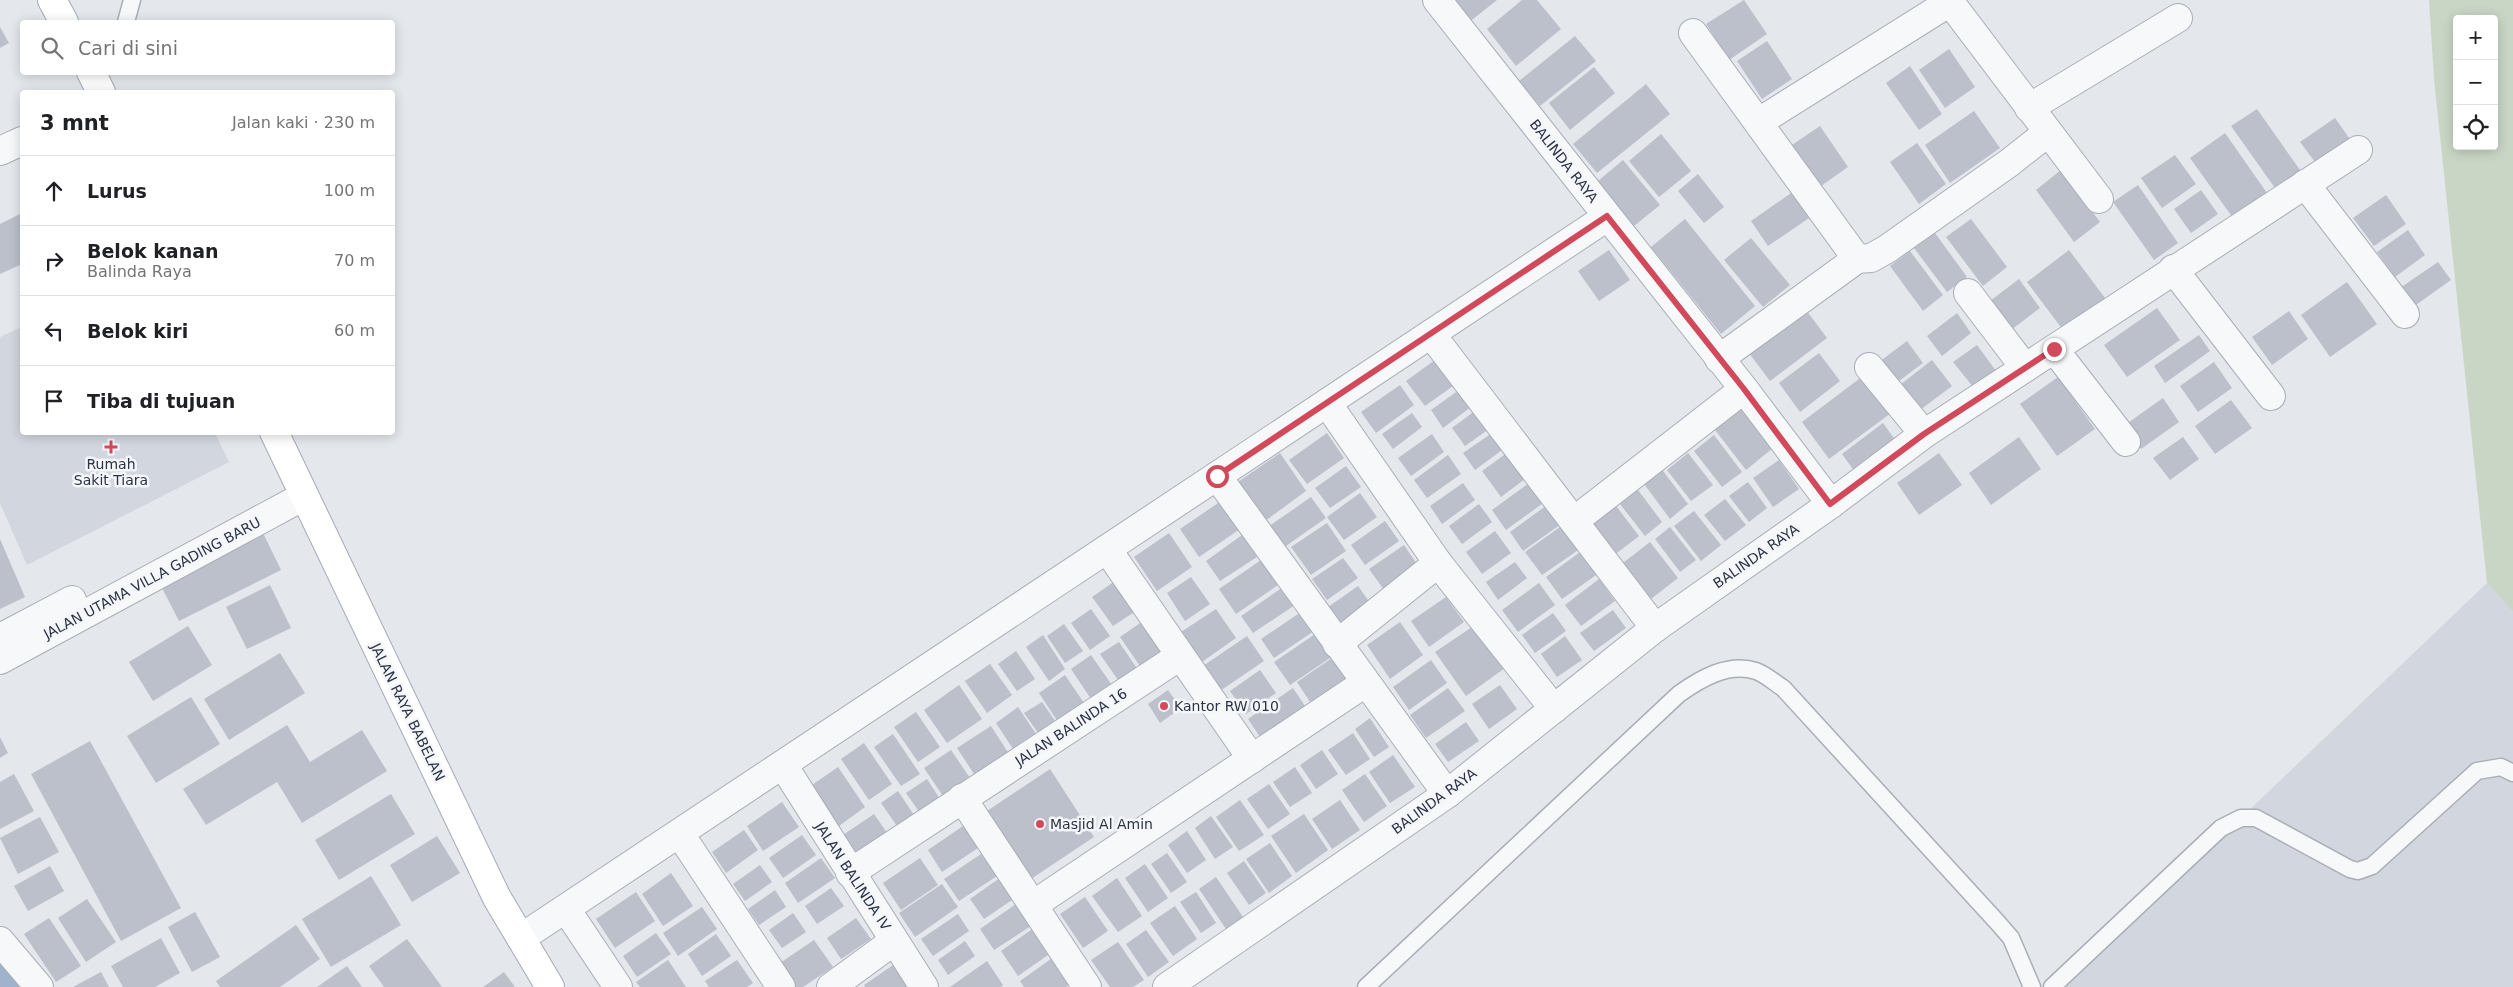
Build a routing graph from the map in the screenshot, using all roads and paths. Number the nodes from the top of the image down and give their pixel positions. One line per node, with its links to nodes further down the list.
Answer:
1 (52, 0): 5 (main road)
2 (132, 0): 6 (lane)
3 (1437, 0): 18 (street, BALINDA RAYA)
4 (2178, 18): 10 (street)
5 (63, 20)
6 (127, 20)
7 (1693, 33): 11 (street)
8 (92, 75): 9 (main road)
9 (100, 90)
10 (2030, 108): 11 (street); 12 (street)
11 (1759, 122): 19 (street)
12 (2047, 133): 17 (street); 19 (street)
13 (20, 141): 15 (street)
14 (2358, 150): 16 (street)
15 (0, 151)
16 (2305, 184): 20 (street); 22 (street)
17 (2099, 199)
18 (1607, 216): 23 (street); 25 (street, BALINDA RAYA)
19 (1857, 259): 25 (street)
20 (2173, 269): 24 (street); 29 (street)
21 (1968, 293): 27 (street)
22 (2405, 314)
23 (1431, 334): 30 (street); 37 (street)
24 (2054, 349): 27 (street); 33 (street)
25 (1719, 359): 28 (street, BALINDA RAYA)
26 (1869, 366): 31 (street)
27 (2025, 368): 31 (street)
28 (1744, 389): 36 (street, BALINDA RAYA); 37 (street)
29 (2271, 396)
30 (1327, 403): 34 (street); 39 (street)
31 (1924, 434): 36 (street)
32 (275, 435): 35 (main road, JALAN RAYA BABELAN)
33 (2126, 442)
34 (1217, 476): 38 (street); 42 (street)
35 (301, 489): 41 (street, JALAN UTAMA VILLA GADING BARU); 44 (street, JALAN UTAMA VILLA GADING BARU); 56 (main road, JALAN RAYA BABELAN)
36 (1830, 504): 40 (street, BALINDA RAYA)
37 (1574, 521): 40 (street)
38 (1107, 549): 43 (street); 48 (street)
39 (1438, 563): 42 (street); 46 (street)
40 (1655, 628): 46 (street, BALINDA RAYA)
41 (0, 638)
42 (1337, 644): 45 (street)
43 (1180, 656): 47 (street); 51 (street, JALAN BALINDA 16)
44 (0, 660)
45 (1365, 683): 47 (street); 50 (street)
46 (1554, 709): 50 (street, BALINDA RAYA)
47 (1252, 759): 54 (street)
48 (783, 765): 52 (street); 53 (street, JALAN BALINDA IV)
49 (2513, 773): 69 (lane)
50 (1447, 794): 66 (street, BALINDA RAYA)
51 (962, 798): 53 (street, JALAN BALINDA 16); 54 (street)
52 (680, 834): 55 (street); 62 (street)
53 (850, 873): 58 (street, JALAN BALINDA IV)
54 (1033, 905): 65 (street)
55 (566, 909): 56 (street); 61 (street)
56 (521, 938): 60 (main road, JALAN RAYA BABELAN)
57 (0, 940): 59 (street)
58 (894, 941): 63 (street); 64 (street, JALAN BALINDA IV)
59 (39, 987)
60 (550, 987)
61 (618, 987)
62 (780, 987)
63 (831, 987)
64 (924, 987)
65 (1087, 987)
66 (1167, 987)
67 (1366, 987): 68 (lane)
68 (2032, 987)
69 (2052, 987)

